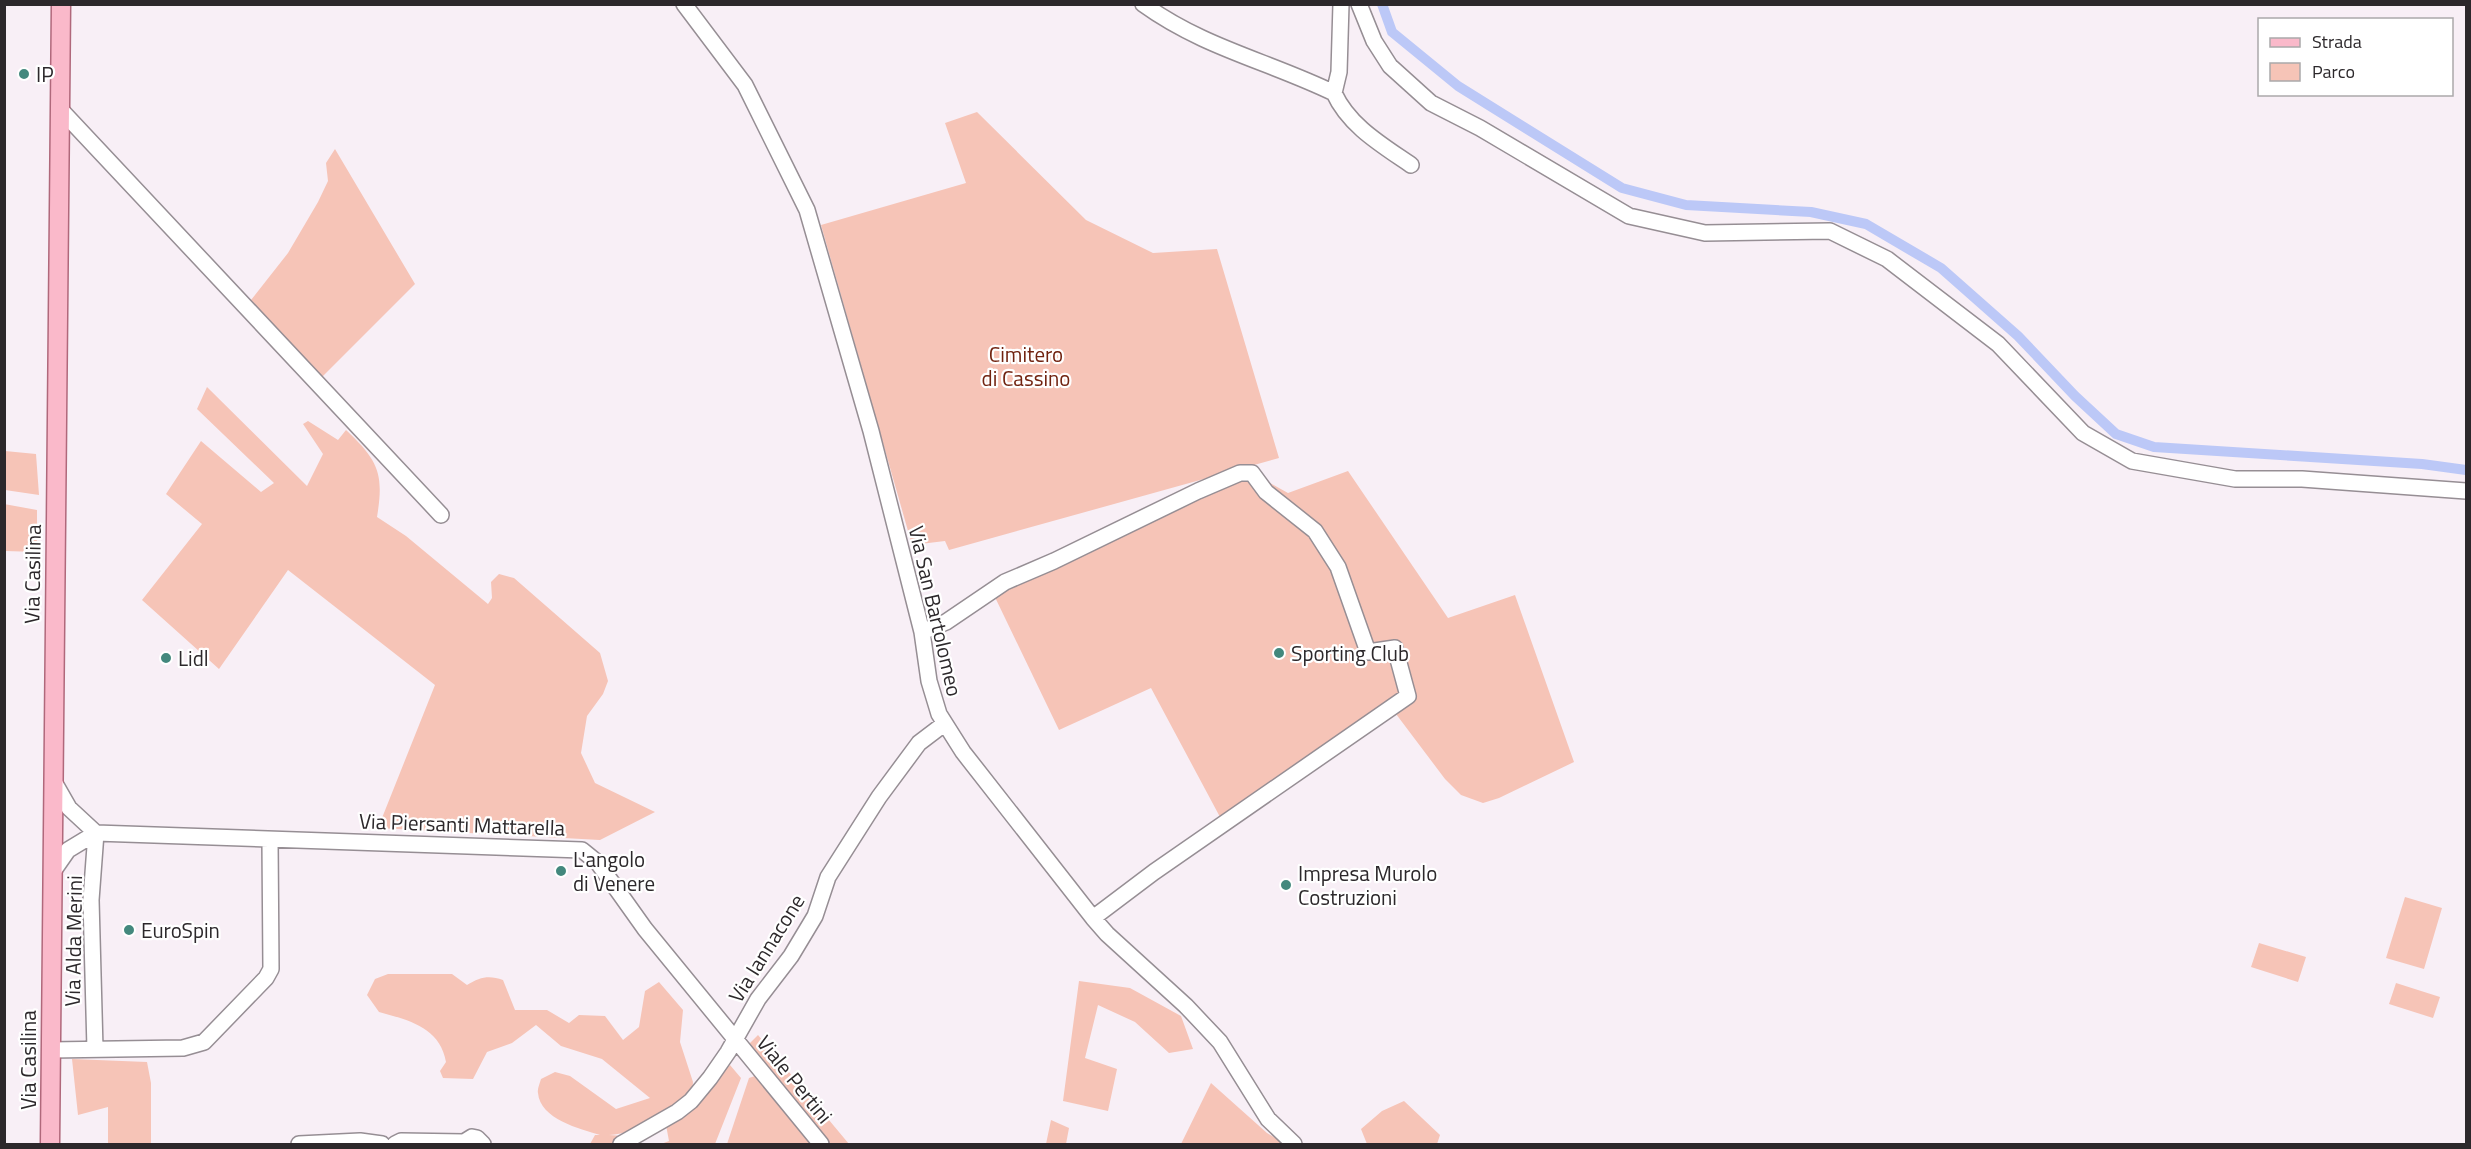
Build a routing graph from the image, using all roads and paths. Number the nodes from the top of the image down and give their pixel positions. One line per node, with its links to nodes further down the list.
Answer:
1 (61, 4): 7 (main road, Via Casilina)
2 (684, 4): 11 (street, Via San Bartolomeo)
3 (1143, 4): 6 (street)
4 (1341, 4): 6 (street)
5 (1359, 4): 9 (street)
6 (1334, 93): 8 (street)
7 (60, 108): 10 (street); 13 (main road, Via Casilina)
8 (1411, 165)
9 (2466, 491)
10 (441, 515)
11 (922, 632): 12 (street, Via San Bartolomeo); 19 (street)
12 (944, 724): 19 (street, Via San Bartolomeo); 20 (street, Via Iannacone)
13 (53, 778): 14 (street); 15 (main road, Via Casilina)
14 (90, 828): 15 (street, Via Piersanti Mattarella); 16 (street, Via Piersanti Mattarella); 17 (street); 21 (street, Via Alda Merini)
15 (52, 833): 17 (street); 18 (main road, Via Casilina)
16 (270, 841): 20 (street, Via Piersanti Mattarella); 21 (street)
17 (78, 843): 18 (street)
18 (52, 873): 22 (main road, Via Casilina)
19 (1093, 918): 30 (street, Via San Bartolomeo)
20 (736, 1039): 28 (street, Via Iannacone); 29 (street, Viale Pertini)
21 (95, 1049): 22 (street)
22 (51, 1050): 23 (main road, Via Casilina)
23 (50, 1144)
24 (299, 1144): 25 (street)
25 (382, 1144)
26 (395, 1144): 27 (street)
27 (483, 1144)
28 (621, 1144)
29 (821, 1144)
30 (1293, 1144)

